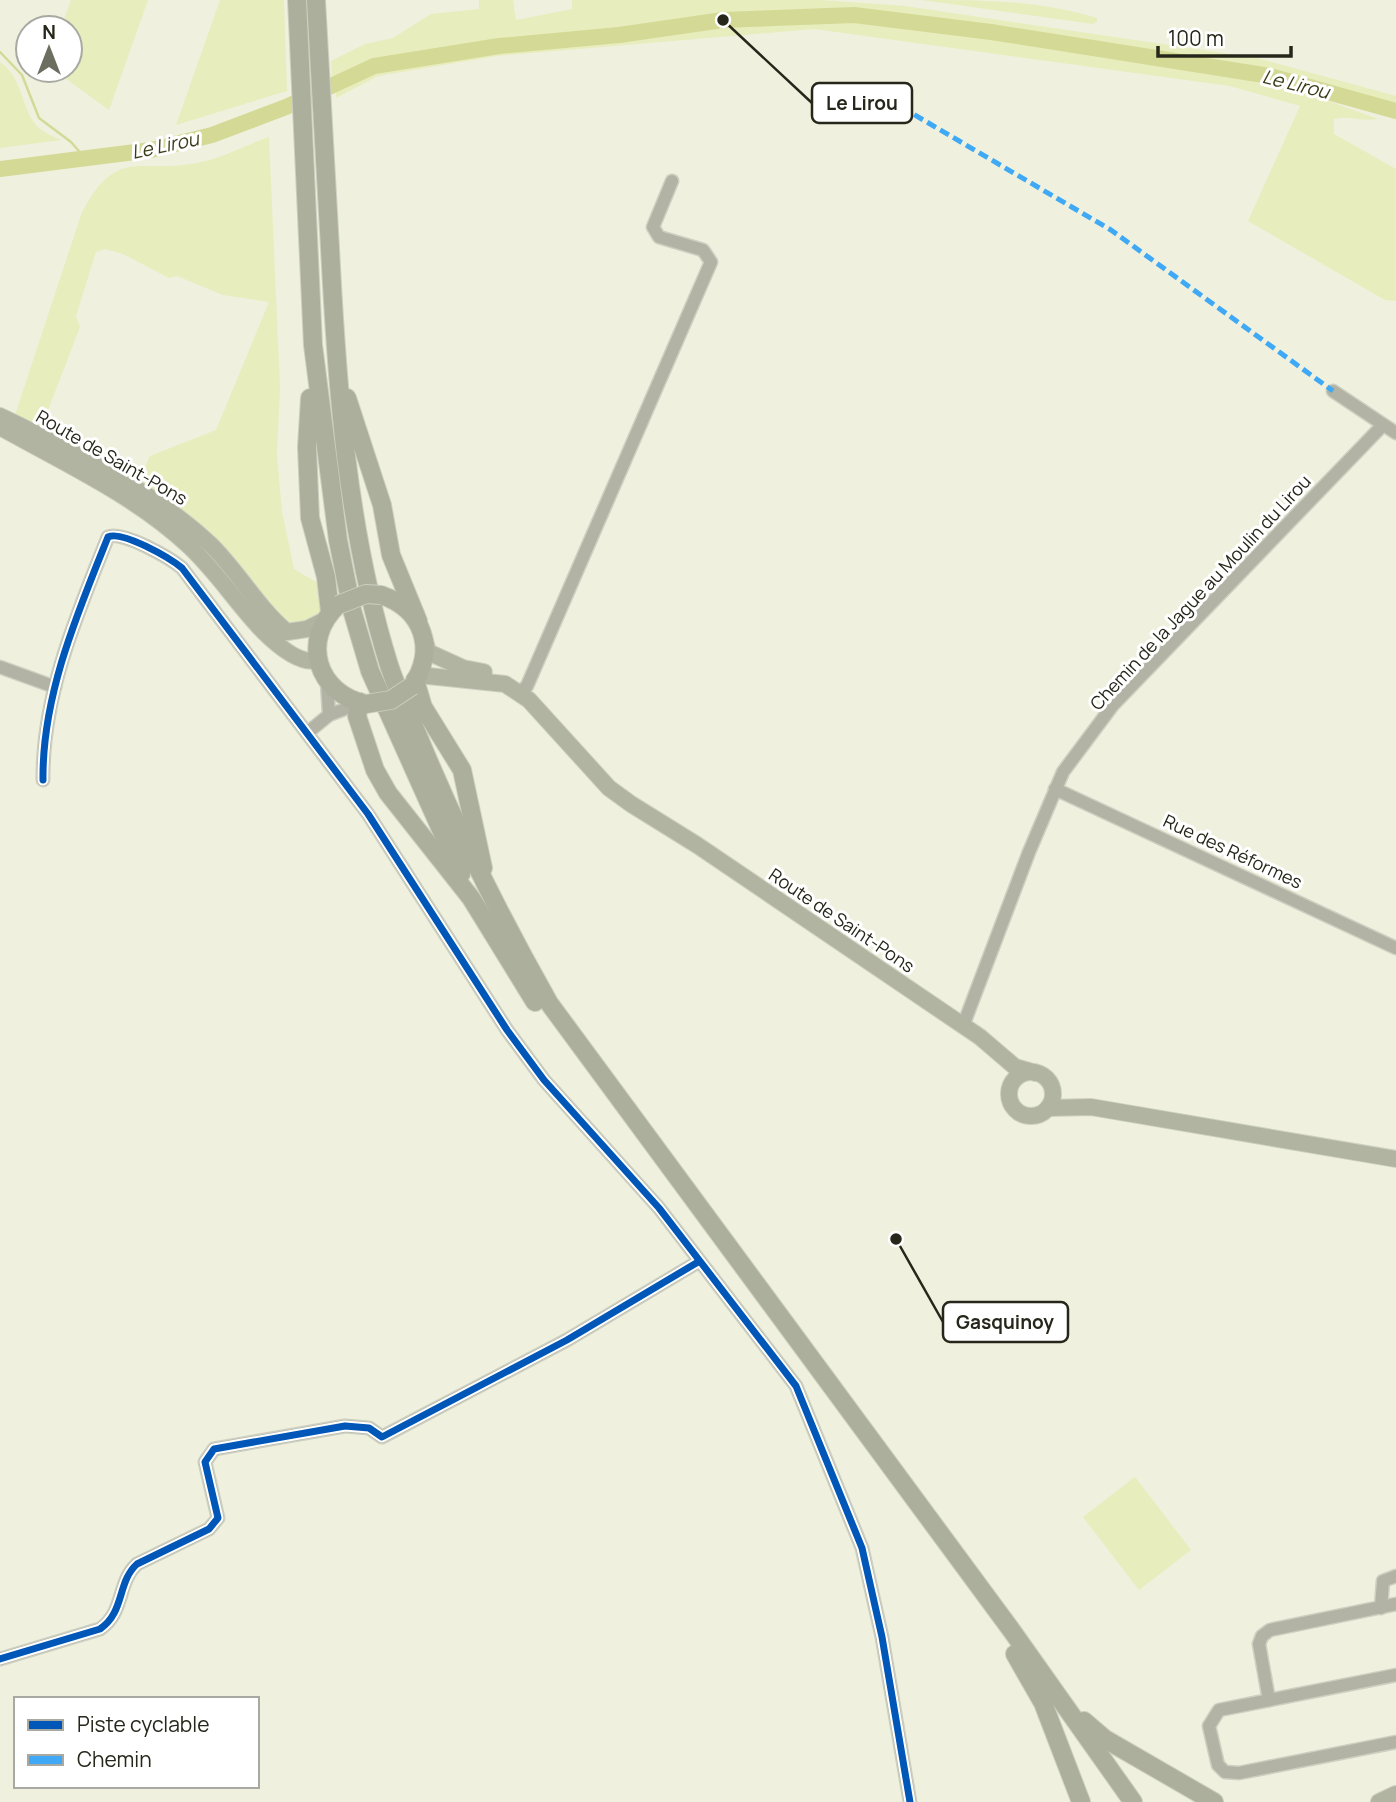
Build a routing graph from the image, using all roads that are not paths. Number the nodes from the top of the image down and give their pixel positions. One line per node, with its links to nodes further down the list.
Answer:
1 (297, 0): 5 (highway)
2 (316, 0): 4 (highway)
3 (671, 181): 18 (street)
4 (333, 323): 12 (highway); 25 (highway)
5 (313, 345): 11 (highway); 24 (highway)
6 (1334, 391): 8 (street)
7 (0, 416): 11 (main road, Route de Saint-Pons)
8 (1382, 426): 10 (street); 23 (street, Chemin de la Jague au Moulin du Lirou)
9 (0, 427): 13 (main road, Route de Saint-Pons)
10 (1396, 433)
11 (330, 613): 12 (highway, bridge); 13 (highway)
12 (421, 628): 15 (highway); 18 (main road, Route de Saint-Pons)
13 (317, 660): 16 (highway)
14 (0, 667): 17 (street)
15 (415, 680): 18 (main road, Route de Saint-Pons); 19 (highway, bridge); 25 (highway)
16 (327, 682): 19 (highway); 20 (street)
17 (55, 687): 21 (street); 22 (street)
18 (523, 689): 27 (main road, Route de Saint-Pons)
19 (360, 702): 20 (street); 24 (highway)
20 (329, 715): 21 (street)
21 (307, 733): 36 (street)
22 (43, 780)
23 (1055, 789): 26 (street, Rue des Réformes); 27 (street, Chemin de la Jague au Moulin du Lirou)
24 (471, 898): 41 (highway)
25 (492, 902): 40 (highway)
26 (1396, 948)
27 (964, 1027): 28 (main road, Route de Saint-Pons); 29 (main road, Route de Saint-Pons)
28 (1036, 1073): 29 (main road); 30 (main road)
29 (1010, 1086): 32 (main road)
30 (1052, 1088): 31 (main road); 32 (main road)
31 (1090, 1107): 32 (main road); 33 (main road)
32 (1048, 1108)
33 (1339, 1150): 34 (main road); 35 (main road)
34 (1396, 1152)
35 (1396, 1159)
36 (698, 1262): 42 (street); 47 (street)
37 (1396, 1576): 39 (street)
38 (1396, 1604): 39 (street)
39 (1381, 1608): 44 (street)
40 (1012, 1631): 50 (highway); 51 (highway)
41 (1015, 1654): 48 (highway); 49 (highway)
42 (0, 1659)
43 (1396, 1675): 44 (street)
44 (1269, 1700): 45 (street)
45 (1396, 1742)
46 (1396, 1794): 52 (main road)
47 (910, 1802)
48 (1081, 1802)
49 (1125, 1802)
50 (1133, 1802)
51 (1214, 1802)
52 (1379, 1802)

